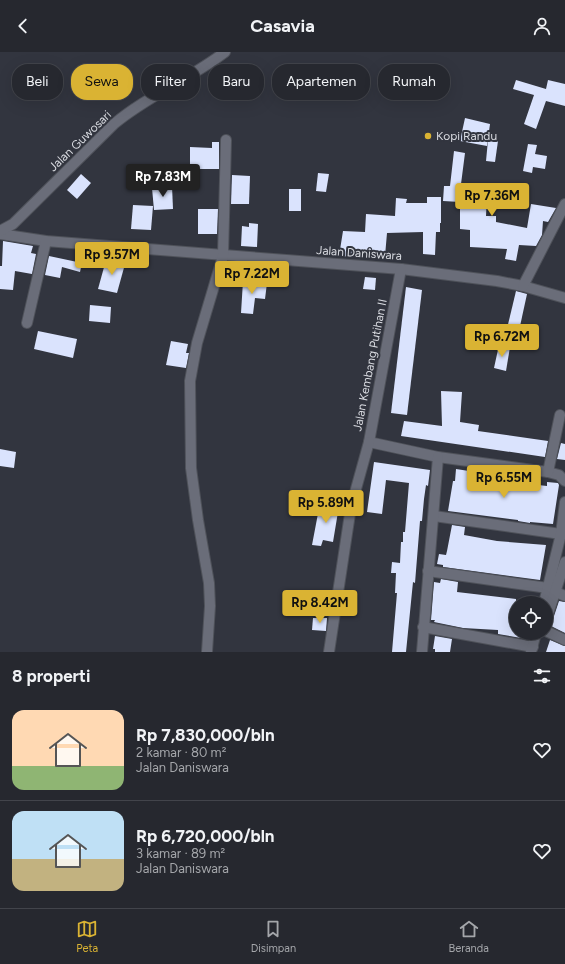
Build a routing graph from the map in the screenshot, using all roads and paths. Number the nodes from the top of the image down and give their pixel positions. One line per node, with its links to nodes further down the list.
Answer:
1 (225, 52): 4 (street, Jalan Guwosari)
2 (226, 140): 7 (street)
3 (565, 204): 9 (street)
4 (0, 231)
5 (0, 234): 6 (street, Jalan Daniswara)
6 (46, 241): 7 (street, Jalan Daniswara); 11 (street)
7 (223, 256): 8 (street, Jalan Daniswara); 32 (street)
8 (401, 269): 9 (street, Jalan Daniswara); 13 (street, Jalan Kembang Putihan II)
9 (523, 286): 10 (street, Jalan Daniswara)
10 (565, 298)
11 (27, 323)
12 (560, 415): 15 (street)
13 (369, 442): 14 (street, Jalan Kembang Putihan II); 33 (street)
14 (438, 457): 15 (street, Jalan Kembang Putihan II); 18 (street)
15 (548, 472): 16 (street)
16 (565, 481)
17 (565, 502): 19 (street)
18 (434, 516): 19 (street); 21 (street)
19 (561, 534): 22 (street)
20 (565, 562): 22 (street)
21 (428, 571): 22 (street); 26 (street)
22 (551, 590): 23 (street); 24 (street); 25 (street)
23 (548, 596)
24 (550, 596)
25 (565, 596)
26 (423, 627): 31 (street); 34 (street)
27 (553, 634): 30 (street)
28 (535, 640): 31 (street)
29 (539, 640): 31 (street)
30 (565, 640)
31 (534, 650)
32 (207, 652)
33 (329, 652)
34 (422, 652)

